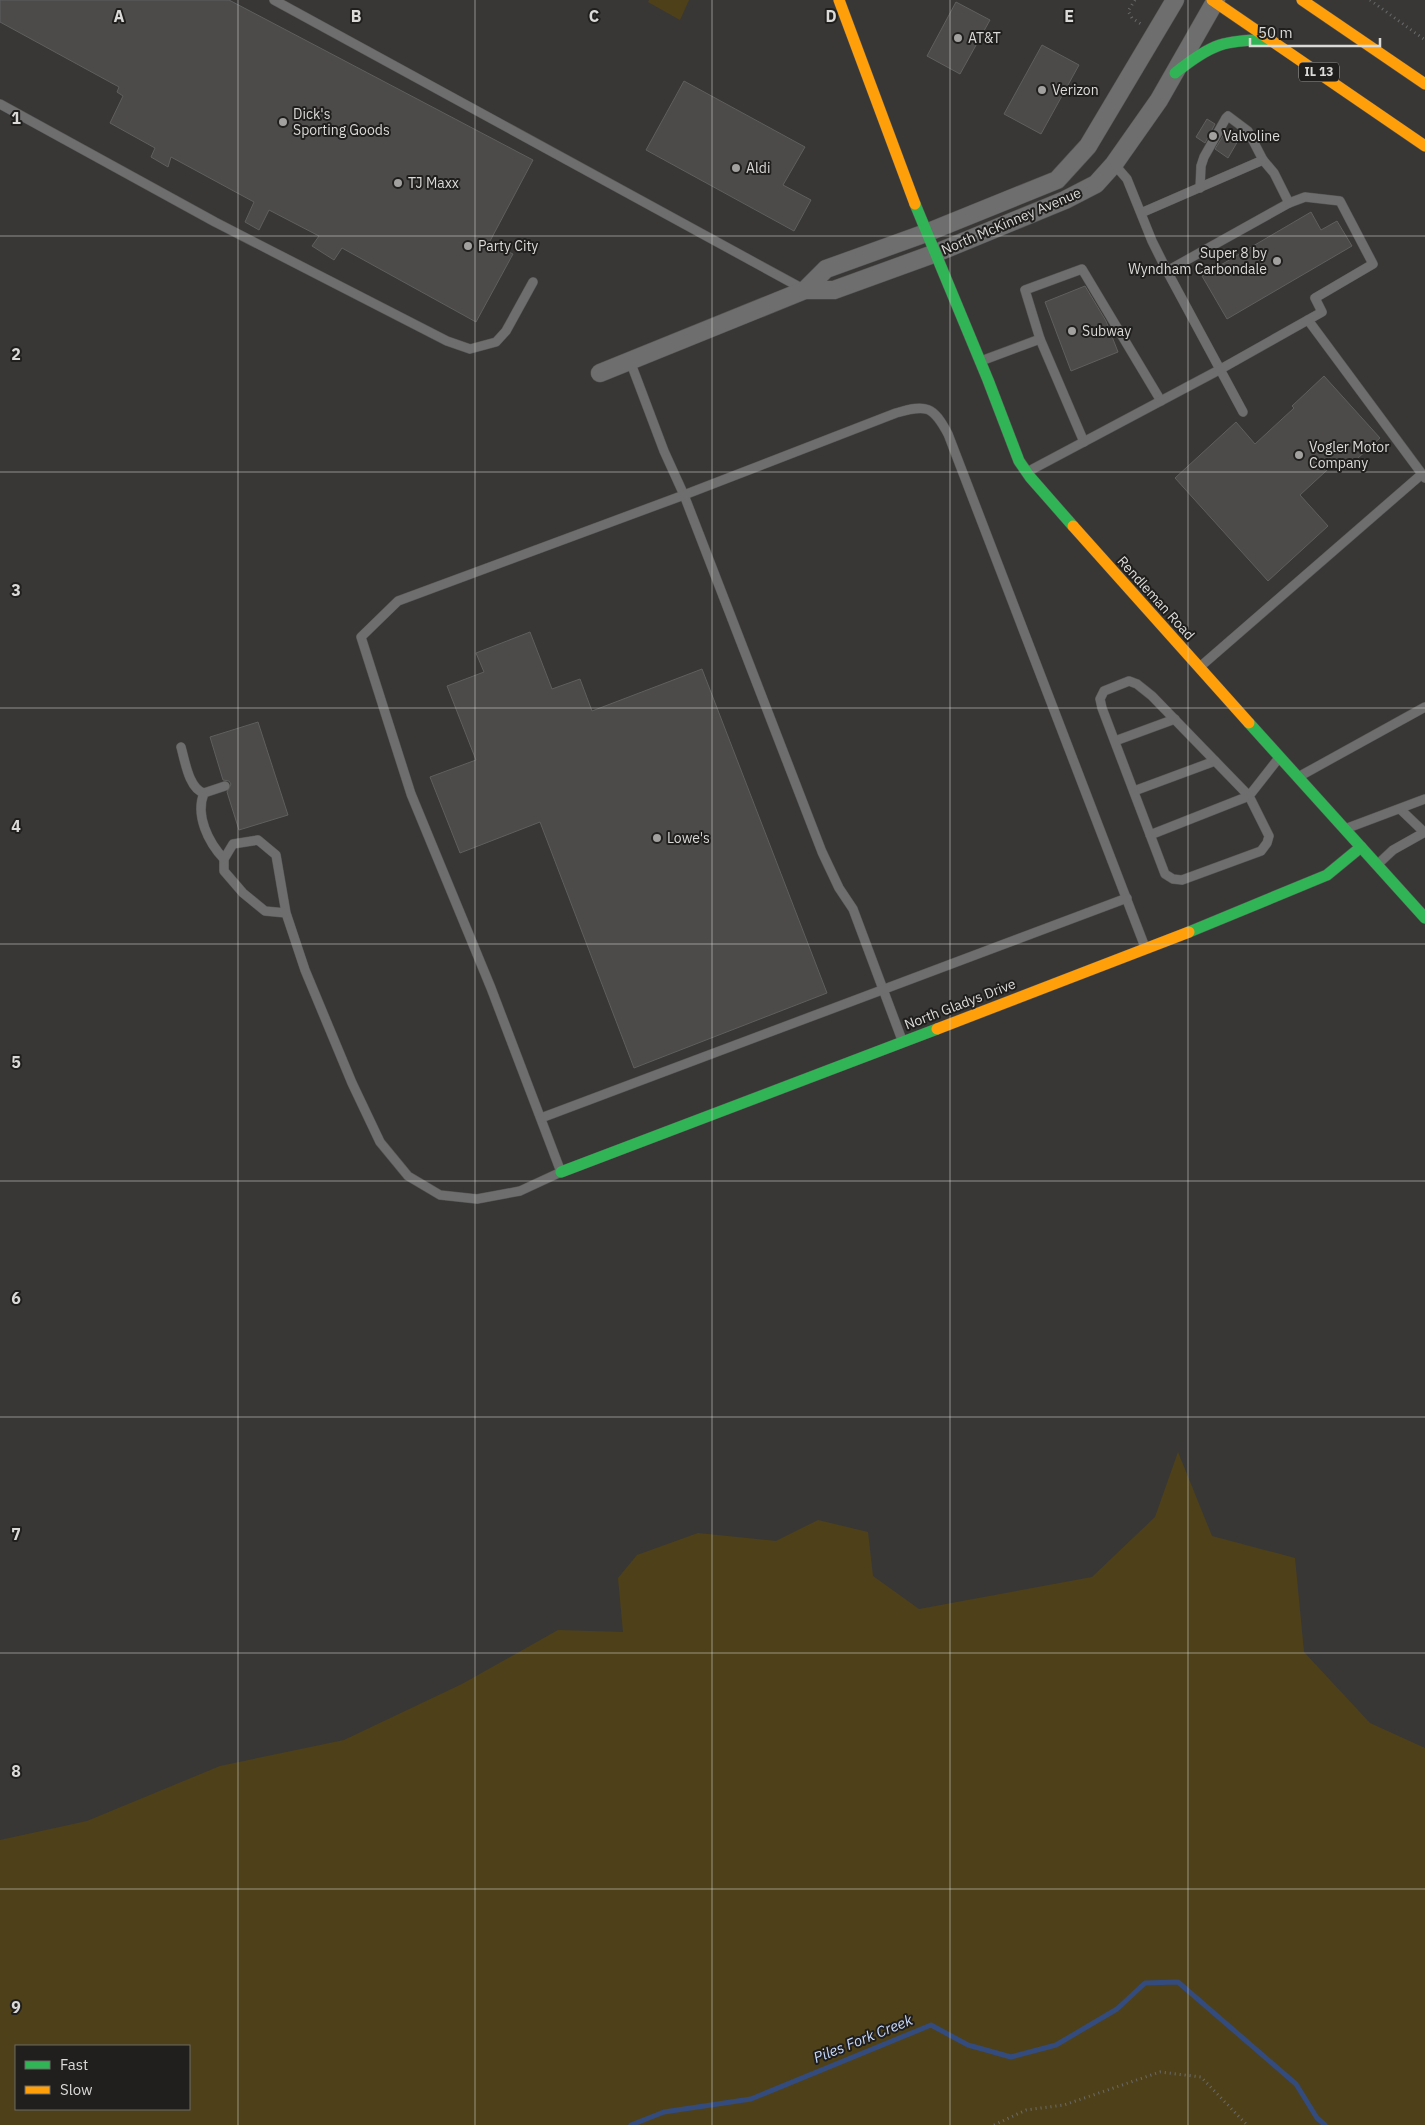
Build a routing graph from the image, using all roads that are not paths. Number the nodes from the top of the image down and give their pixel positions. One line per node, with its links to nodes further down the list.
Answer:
1 (274, 0): 22 (lane)
2 (838, 0): 18 (main road, Rendleman Road)
3 (1175, 0): 18 (street, North McKinney Avenue)
4 (1302, 0): 7 (main road)
5 (1313, 0): 7 (main road)
6 (1214, 1): 8 (main road, IL 13); 9 (street, North McKinney Avenue)
7 (1323, 15): 10 (main road)
8 (1272, 40): 9 (main road); 12 (main road, IL 13)
9 (1174, 73): 14 (street, North McKinney Avenue)
10 (1425, 84)
11 (0, 104): 21 (lane)
12 (1425, 146)
13 (1263, 160): 15 (lane); 15 (lane); 16 (lane)
14 (1114, 164): 17 (lane); 19 (street, North McKinney Avenue)
15 (1200, 188): 17 (lane)
16 (1289, 203): 20 (lane); 23 (lane)
17 (1141, 213): 20 (lane)
18 (926, 233): 19 (main road, Rendleman Road); 22 (street, North McKinney Avenue)
19 (936, 253): 22 (street, North McKinney Avenue); 26 (main road, Rendleman Road)
20 (1167, 271): 27 (lane)
21 (533, 282)
22 (805, 290): 25 (street, North McKinney Avenue)
23 (1308, 320): 27 (lane); 33 (lane)
24 (1040, 339): 26 (lane); 29 (lane); 31 (lane)
25 (630, 361): 28 (street, North McKinney Avenue); 34 (lane)
26 (981, 362): 32 (main road, Rendleman Road)
27 (1219, 370): 29 (lane); 30 (lane)
28 (600, 373)
29 (1161, 401): 31 (lane)
30 (1243, 412)
31 (1084, 442): 32 (lane)
32 (1027, 472): 35 (main road, Rendleman Road)
33 (1424, 476): 35 (lane)
34 (684, 495): 55 (lane); 59 (lane); 61 (lane)
35 (1199, 668): 40 (main road, Rendleman Road)
36 (1425, 707): 42 (lane)
37 (1175, 719): 38 (lane); 38 (lane); 41 (lane)
38 (1115, 741): 44 (lane)
39 (181, 747): 45 (lane)
40 (1280, 756): 42 (main road, Rendleman Road); 46 (lane)
41 (1215, 761): 44 (lane); 46 (lane)
42 (1298, 777): 49 (main road, Rendleman Road)
43 (225, 786): 45 (lane)
44 (1134, 791): 51 (lane)
45 (204, 792): 53 (lane)
46 (1249, 796): 51 (lane); 51 (lane)
47 (1425, 800): 48 (lane)
48 (1400, 809): 49 (lane); 50 (lane)
49 (1345, 829): 52 (main road, Rendleman Road)
50 (1425, 832): 54 (lane)
51 (1150, 835)
52 (1361, 847): 54 (main road, Rendleman Road); 58 (main road, North Gladys Drive)
53 (224, 859): 56 (lane); 56 (lane)
54 (1378, 865): 57 (main road, Rendleman Road)
55 (1127, 898): 58 (lane); 59 (lane)
56 (286, 913): 62 (lane)
57 (1425, 918)
58 (1146, 949): 60 (main road, North Gladys Drive)
59 (884, 990): 60 (lane); 61 (lane)
60 (903, 1042): 62 (main road, North Gladys Drive)
61 (541, 1118): 62 (lane)
62 (561, 1172)

